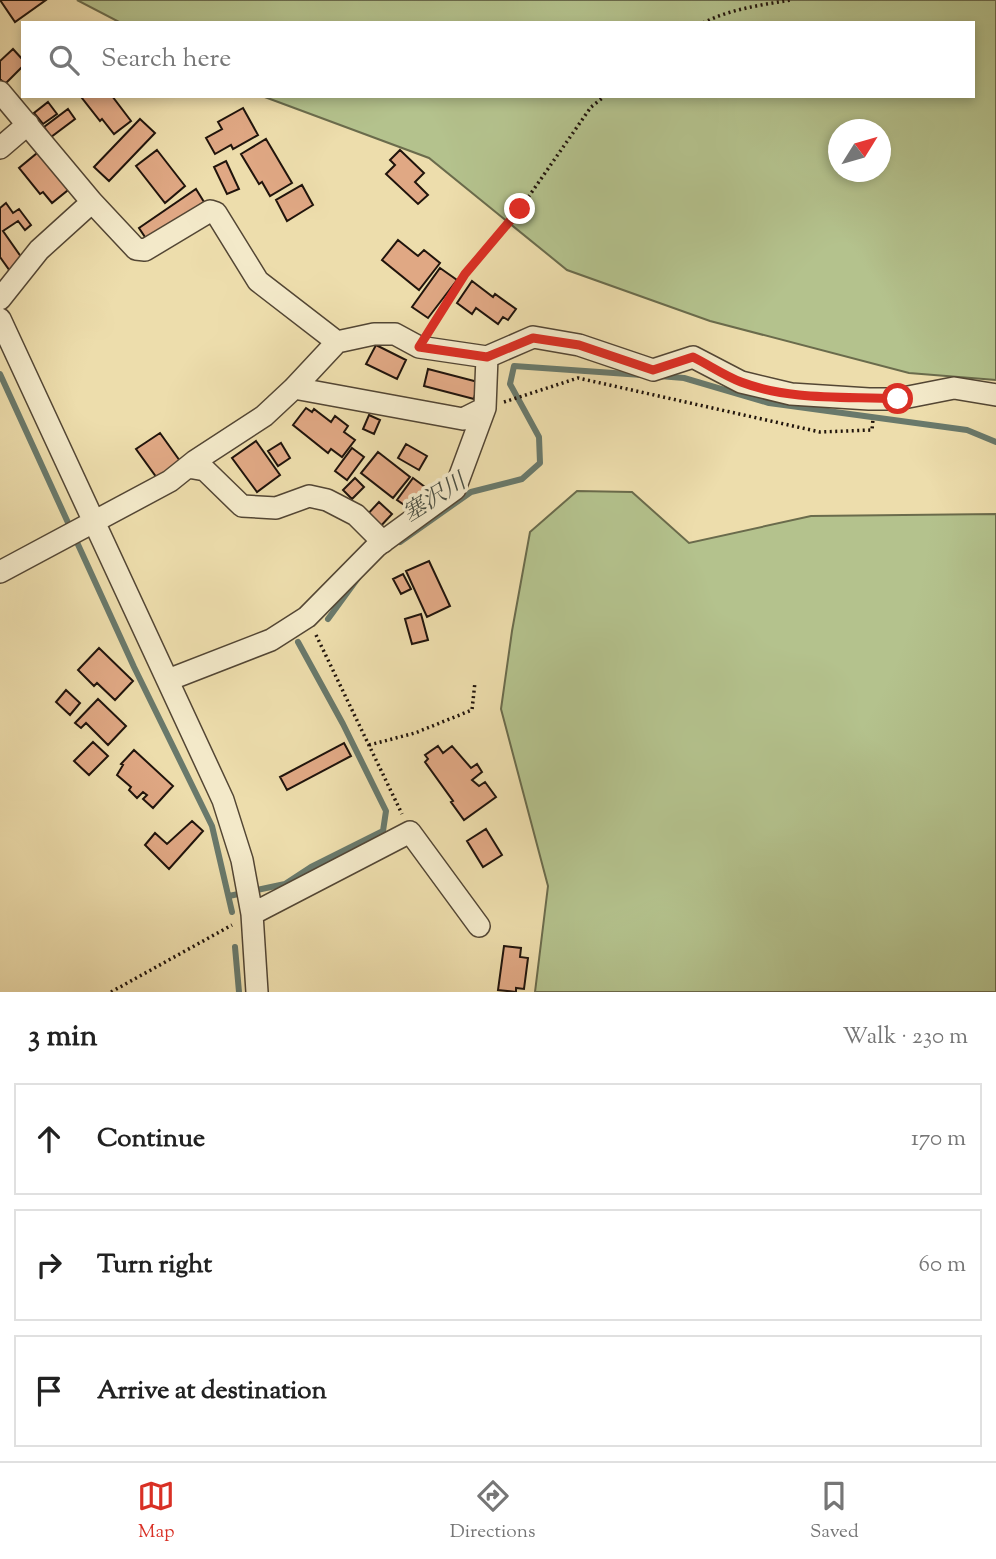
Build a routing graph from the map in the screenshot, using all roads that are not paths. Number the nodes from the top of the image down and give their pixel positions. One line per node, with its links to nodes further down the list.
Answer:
1 (0, 92): 2 (street)
2 (28, 124): 3 (street); 4 (street)
3 (0, 148)
4 (92, 202): 5 (street); 7 (street)
5 (0, 299)
6 (0, 319): 13 (street)
7 (337, 342): 8 (street); 9 (street)
8 (487, 357): 10 (street); 11 (street)
9 (294, 388): 11 (street); 12 (street)
10 (996, 395)
11 (485, 408): 14 (street)
12 (188, 467): 13 (street); 14 (street)
13 (93, 522): 15 (street); 16 (street)
14 (383, 542): 16 (street)
15 (0, 572)
16 (168, 680): 17 (street)
17 (252, 914): 18 (street); 19 (street)
18 (479, 926)
19 (257, 992)

